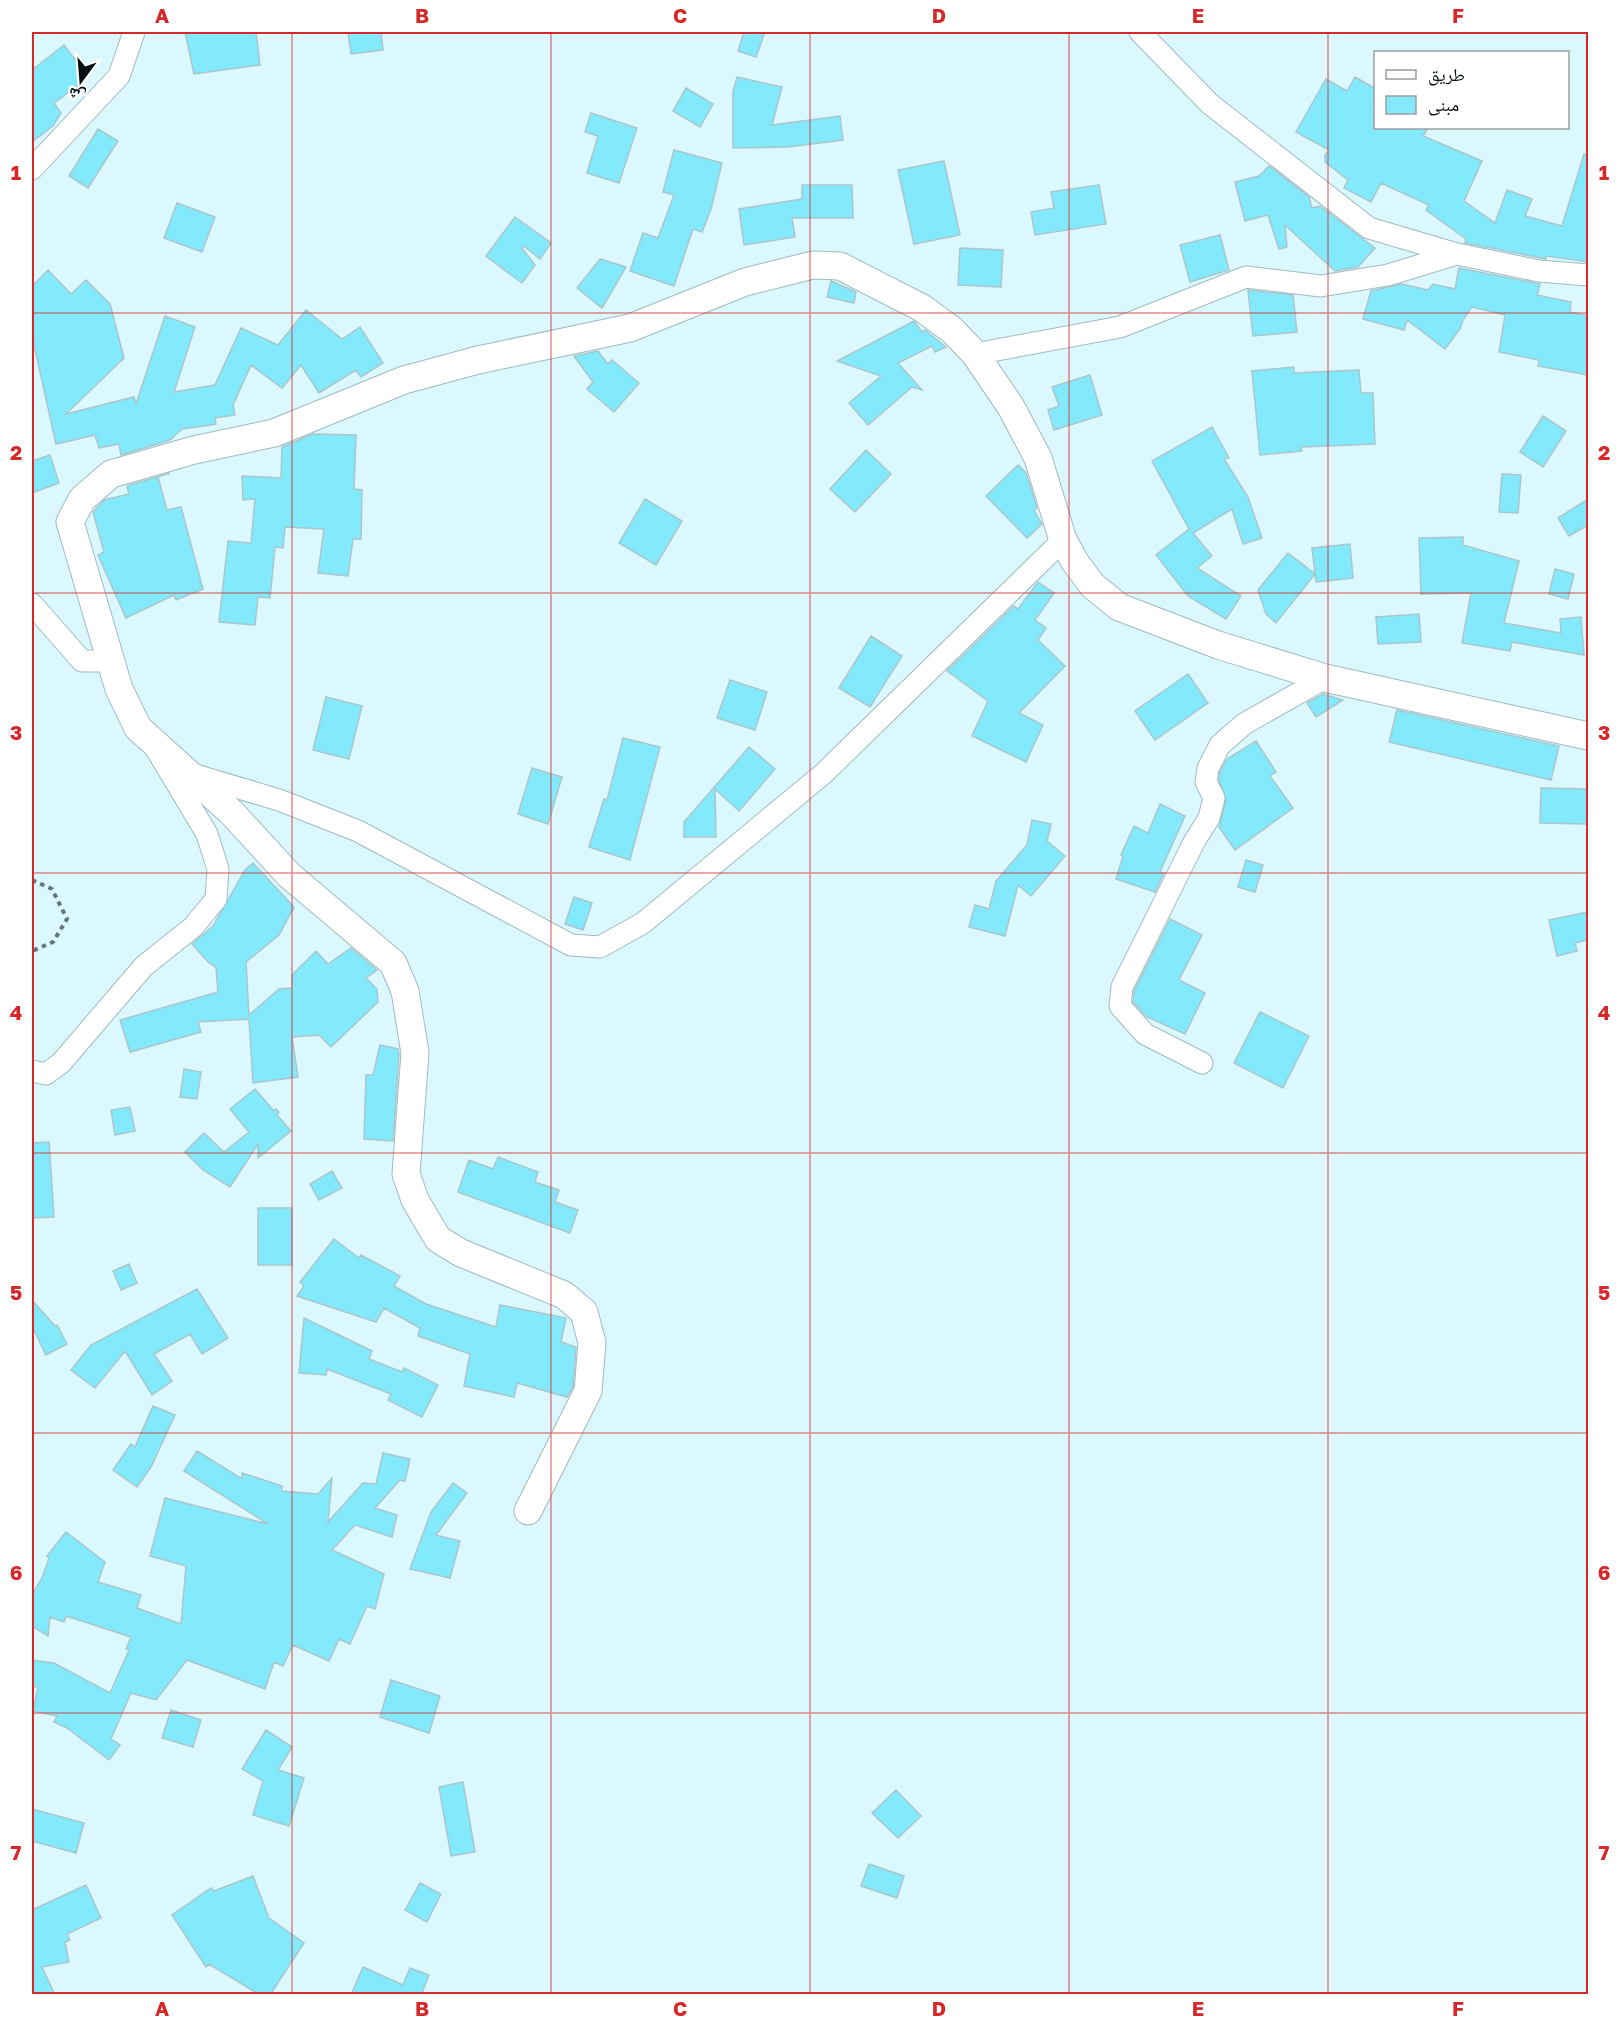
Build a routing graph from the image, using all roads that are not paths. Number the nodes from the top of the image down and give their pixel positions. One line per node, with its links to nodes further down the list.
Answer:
1 (134, 32): 3 (street)
2 (1140, 32): 4 (street)
3 (32, 169)
4 (1458, 254): 5 (street); 6 (street)
5 (1588, 275)
6 (975, 354): 7 (street); 9 (street)
7 (1063, 540): 10 (street); 13 (street)
8 (32, 604): 9 (street)
9 (110, 661): 12 (street)
10 (1325, 678): 11 (street); 14 (street)
11 (1588, 735)
12 (150, 738): 13 (street); 15 (street)
13 (188, 773): 16 (street)
14 (1202, 1063)
15 (32, 1071)
16 (528, 1511)

